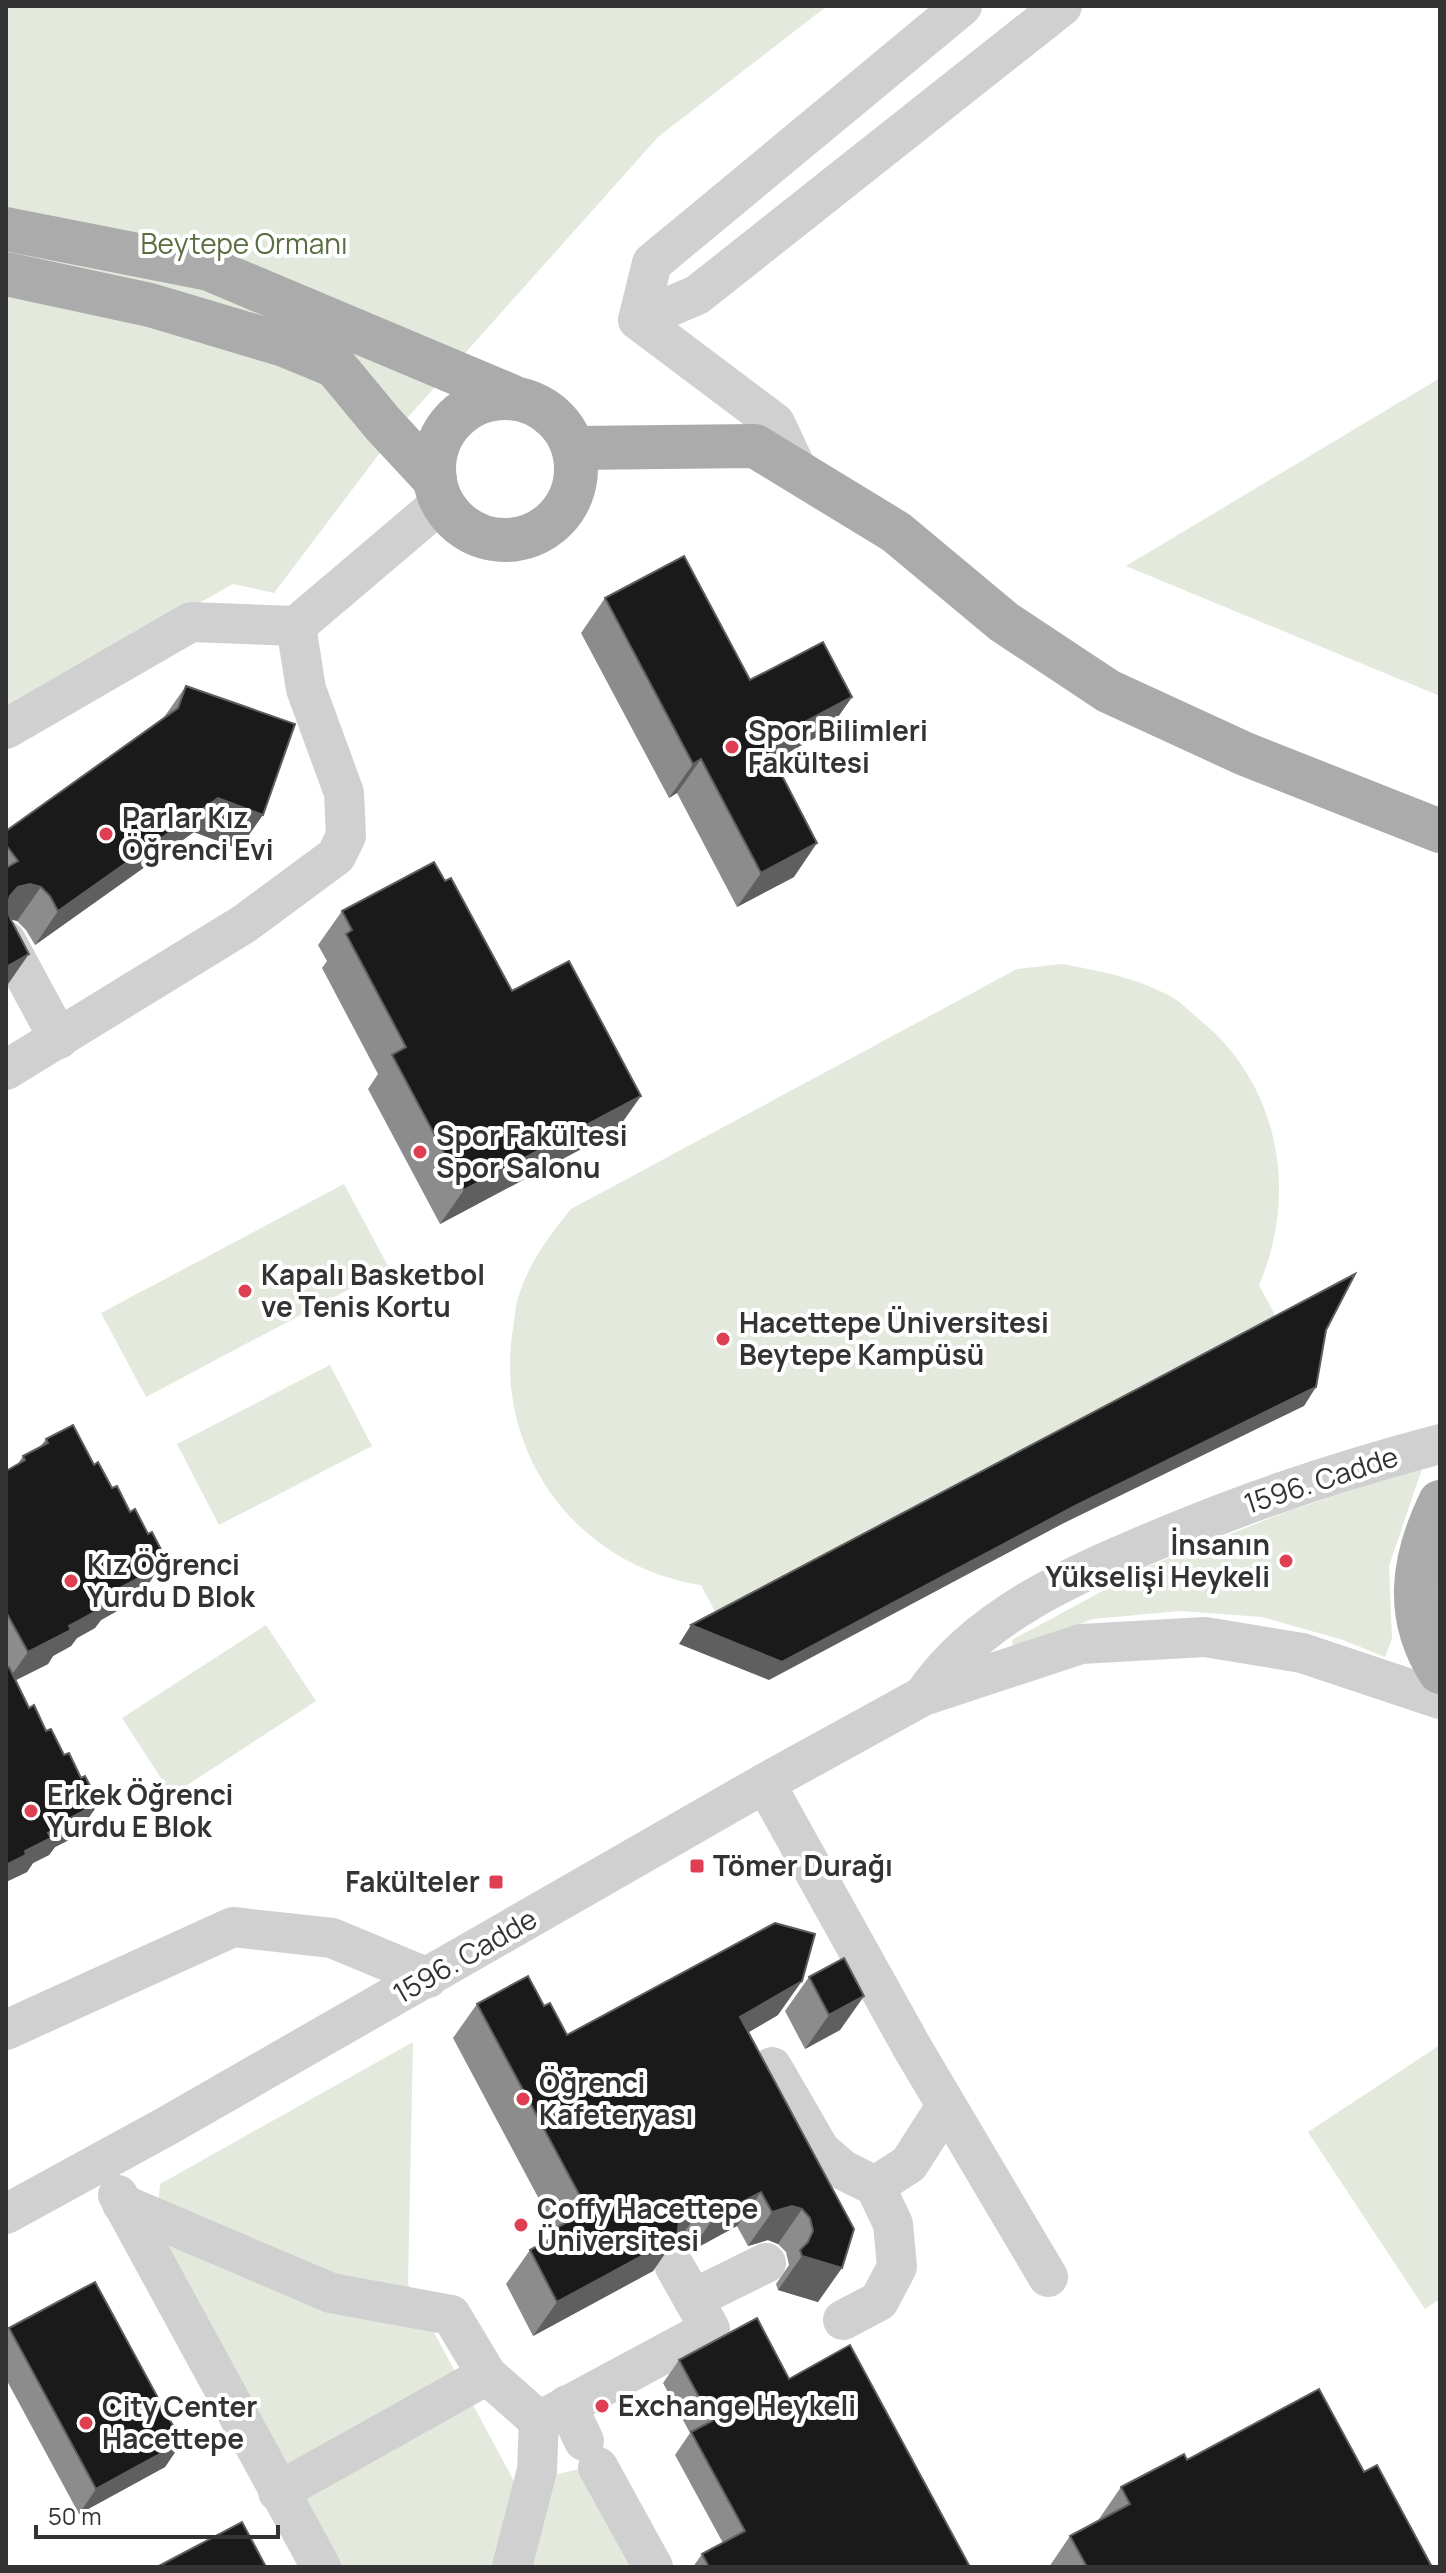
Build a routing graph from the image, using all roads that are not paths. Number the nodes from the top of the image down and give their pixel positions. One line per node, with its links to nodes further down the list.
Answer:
1 (962, 6): 5 (street)
2 (1062, 6): 5 (street)
3 (6, 229): 6 (main road)
4 (6, 274): 9 (main road)
5 (638, 320): 8 (street)
6 (511, 396): 7 (main road); 9 (main road)
7 (574, 448): 8 (main road); 9 (main road)
8 (798, 472): 12 (main road)
9 (438, 491): 10 (street)
10 (296, 626): 11 (street); 14 (street)
11 (6, 729)
12 (1440, 831)
13 (6, 941): 14 (street)
14 (59, 1039): 15 (street)
15 (6, 1070)
16 (1440, 1444): 19 (street, 1596. Cadde)
17 (1440, 1502): 18 (main road)
18 (1440, 1672)
19 (923, 1696): 20 (street, 1596. Cadde); 21 (street, 1596. Cadde)
20 (1440, 1699)
21 (765, 1783): 22 (street, 1596. Cadde); 25 (street)
22 (428, 1978): 23 (street); 26 (street, 1596. Cadde)
23 (6, 2030)
24 (772, 2067): 27 (street)
25 (946, 2106): 27 (street); 31 (street)
26 (100, 2163): 28 (street); 29 (street, 1596. Cadde)
27 (875, 2186): 32 (street)
28 (122, 2204): 33 (street); 35 (street)
29 (6, 2214)
30 (766, 2263): 34 (street)
31 (1048, 2277)
32 (843, 2320)
33 (487, 2375): 34 (street); 35 (street)
34 (553, 2413): 37 (street); 38 (street)
35 (278, 2492): 36 (street)
36 (321, 2567)
37 (512, 2567)
38 (653, 2567)

